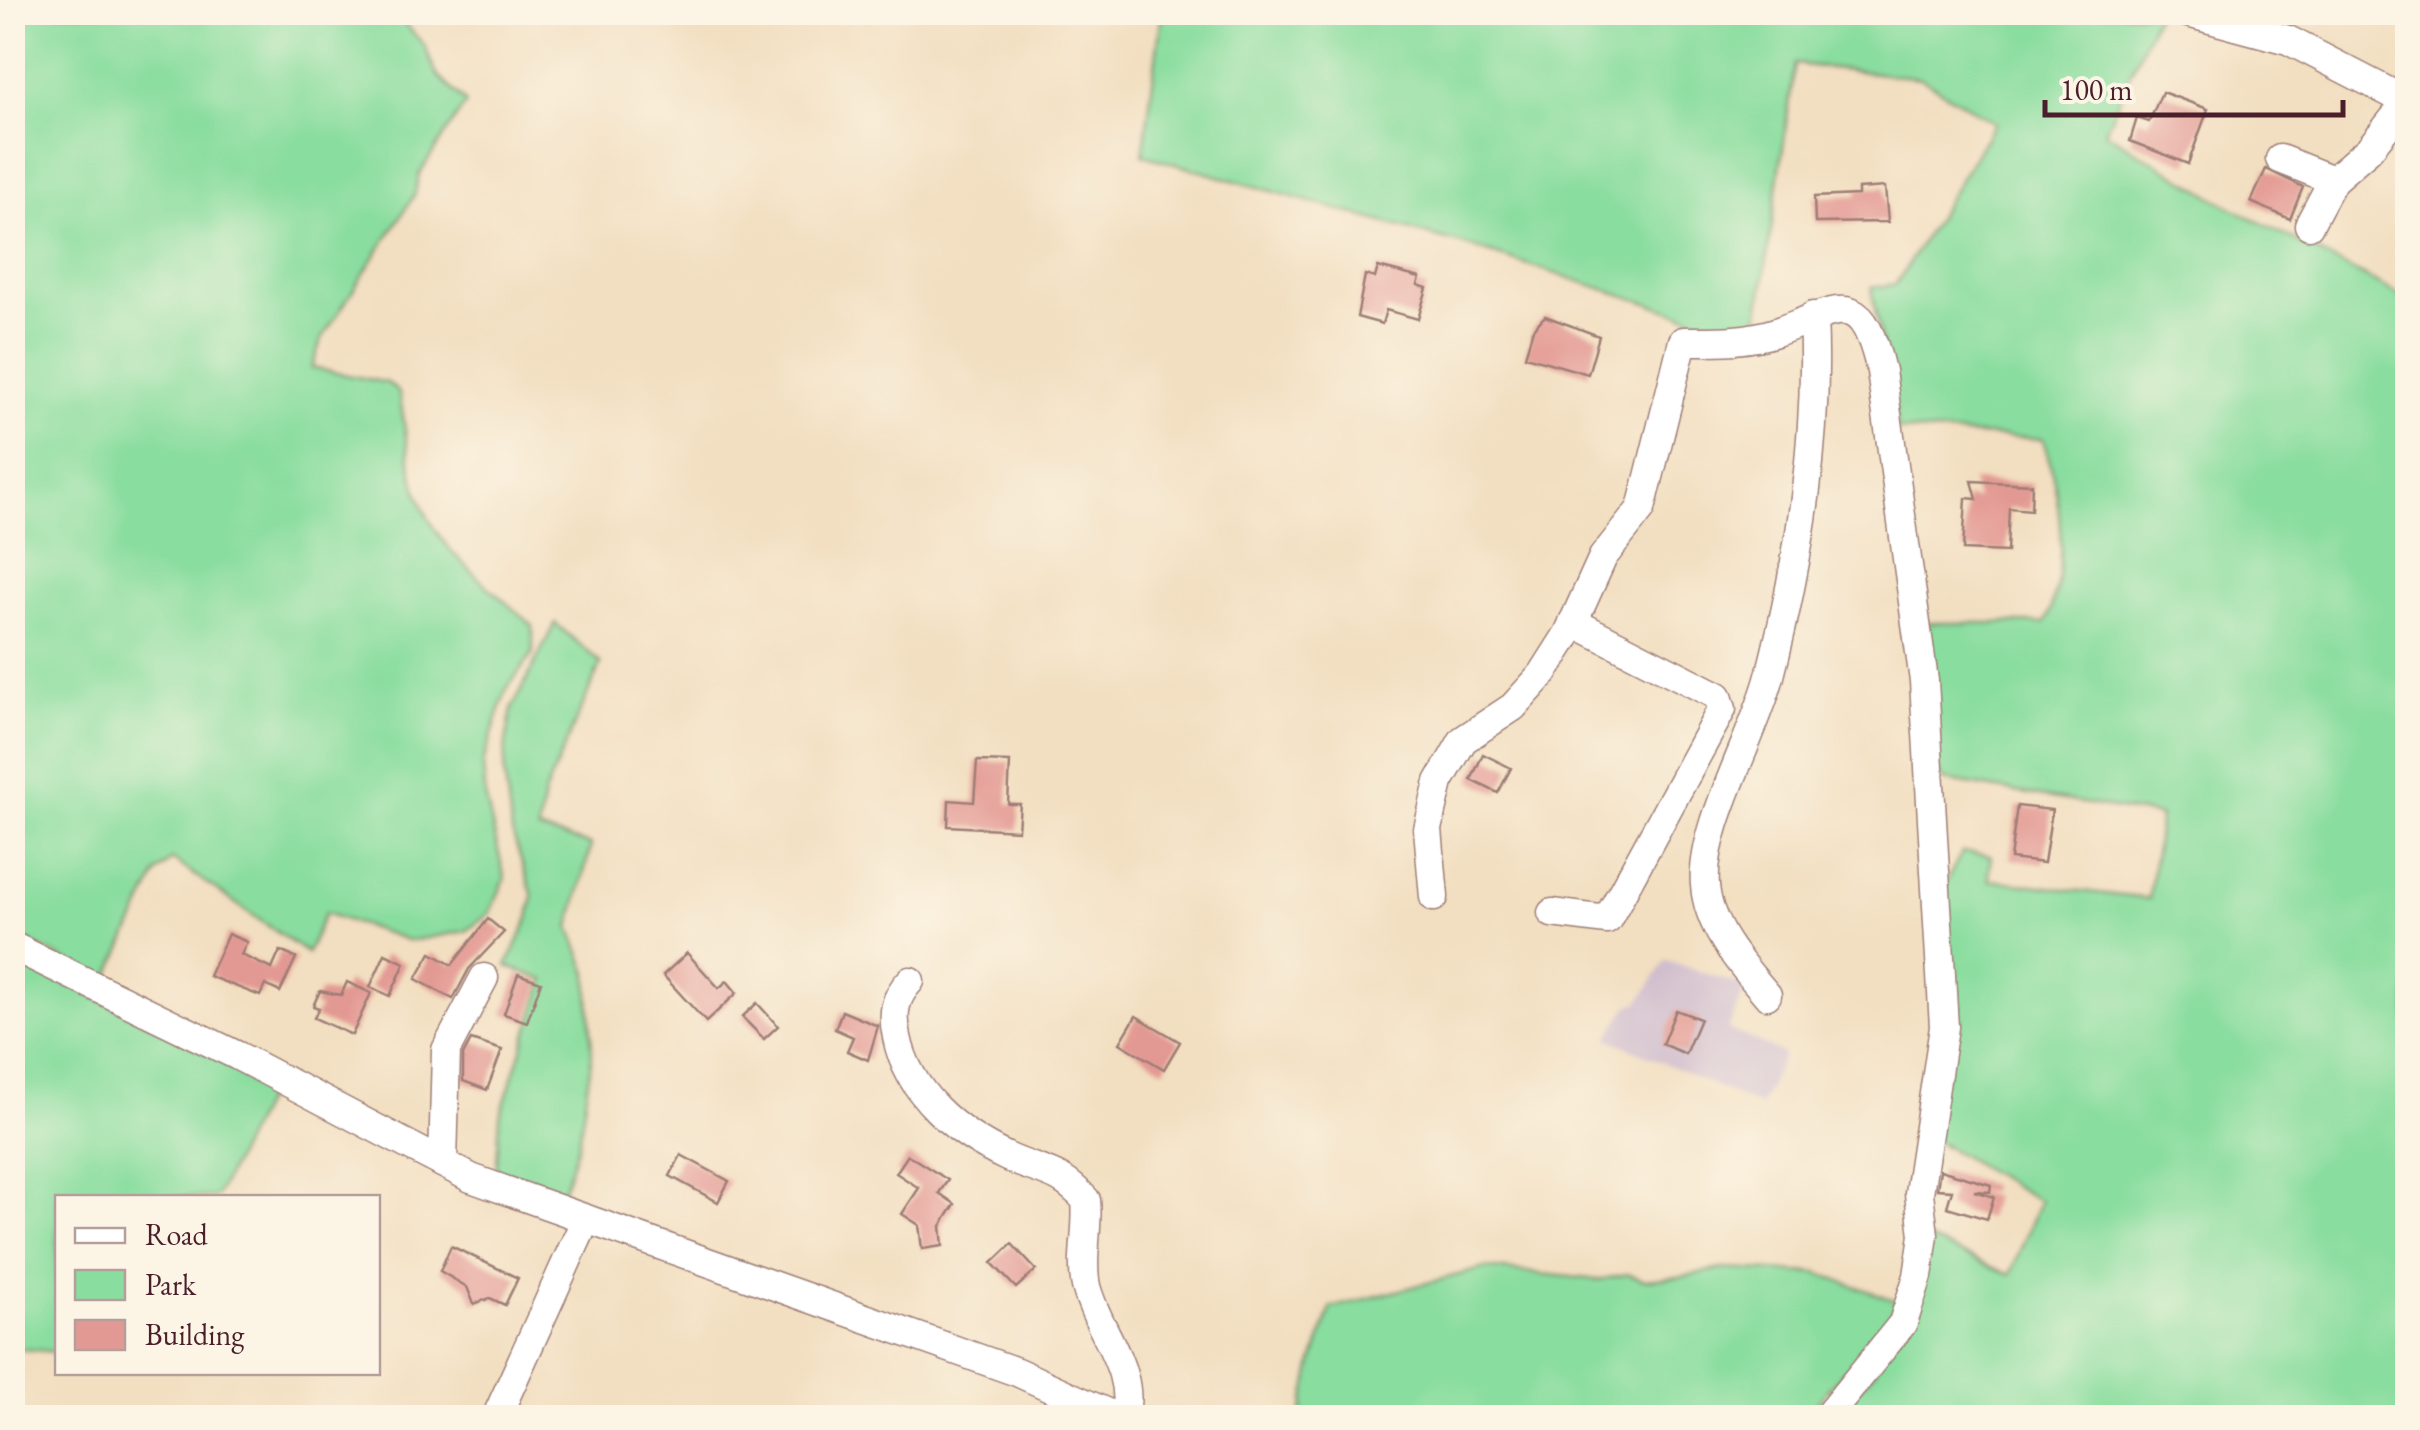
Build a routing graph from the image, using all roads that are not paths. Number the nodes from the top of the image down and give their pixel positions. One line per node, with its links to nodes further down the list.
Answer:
1 (2184, 12): 2 (street)
2 (2407, 102): 4 (street)
3 (2280, 158): 4 (street)
4 (2333, 180): 5 (street)
5 (2309, 225)
6 (1813, 316): 7 (street); 13 (street); 18 (street)
7 (1573, 622): 8 (street); 9 (street)
8 (1434, 896)
9 (1552, 913)
10 (12, 946): 14 (street)
11 (484, 978): 14 (street)
12 (910, 981): 17 (street)
13 (1767, 996)
14 (443, 1164): 15 (street)
15 (586, 1219): 16 (street); 17 (street)
16 (496, 1418)
17 (1121, 1418)
18 (1826, 1418)

